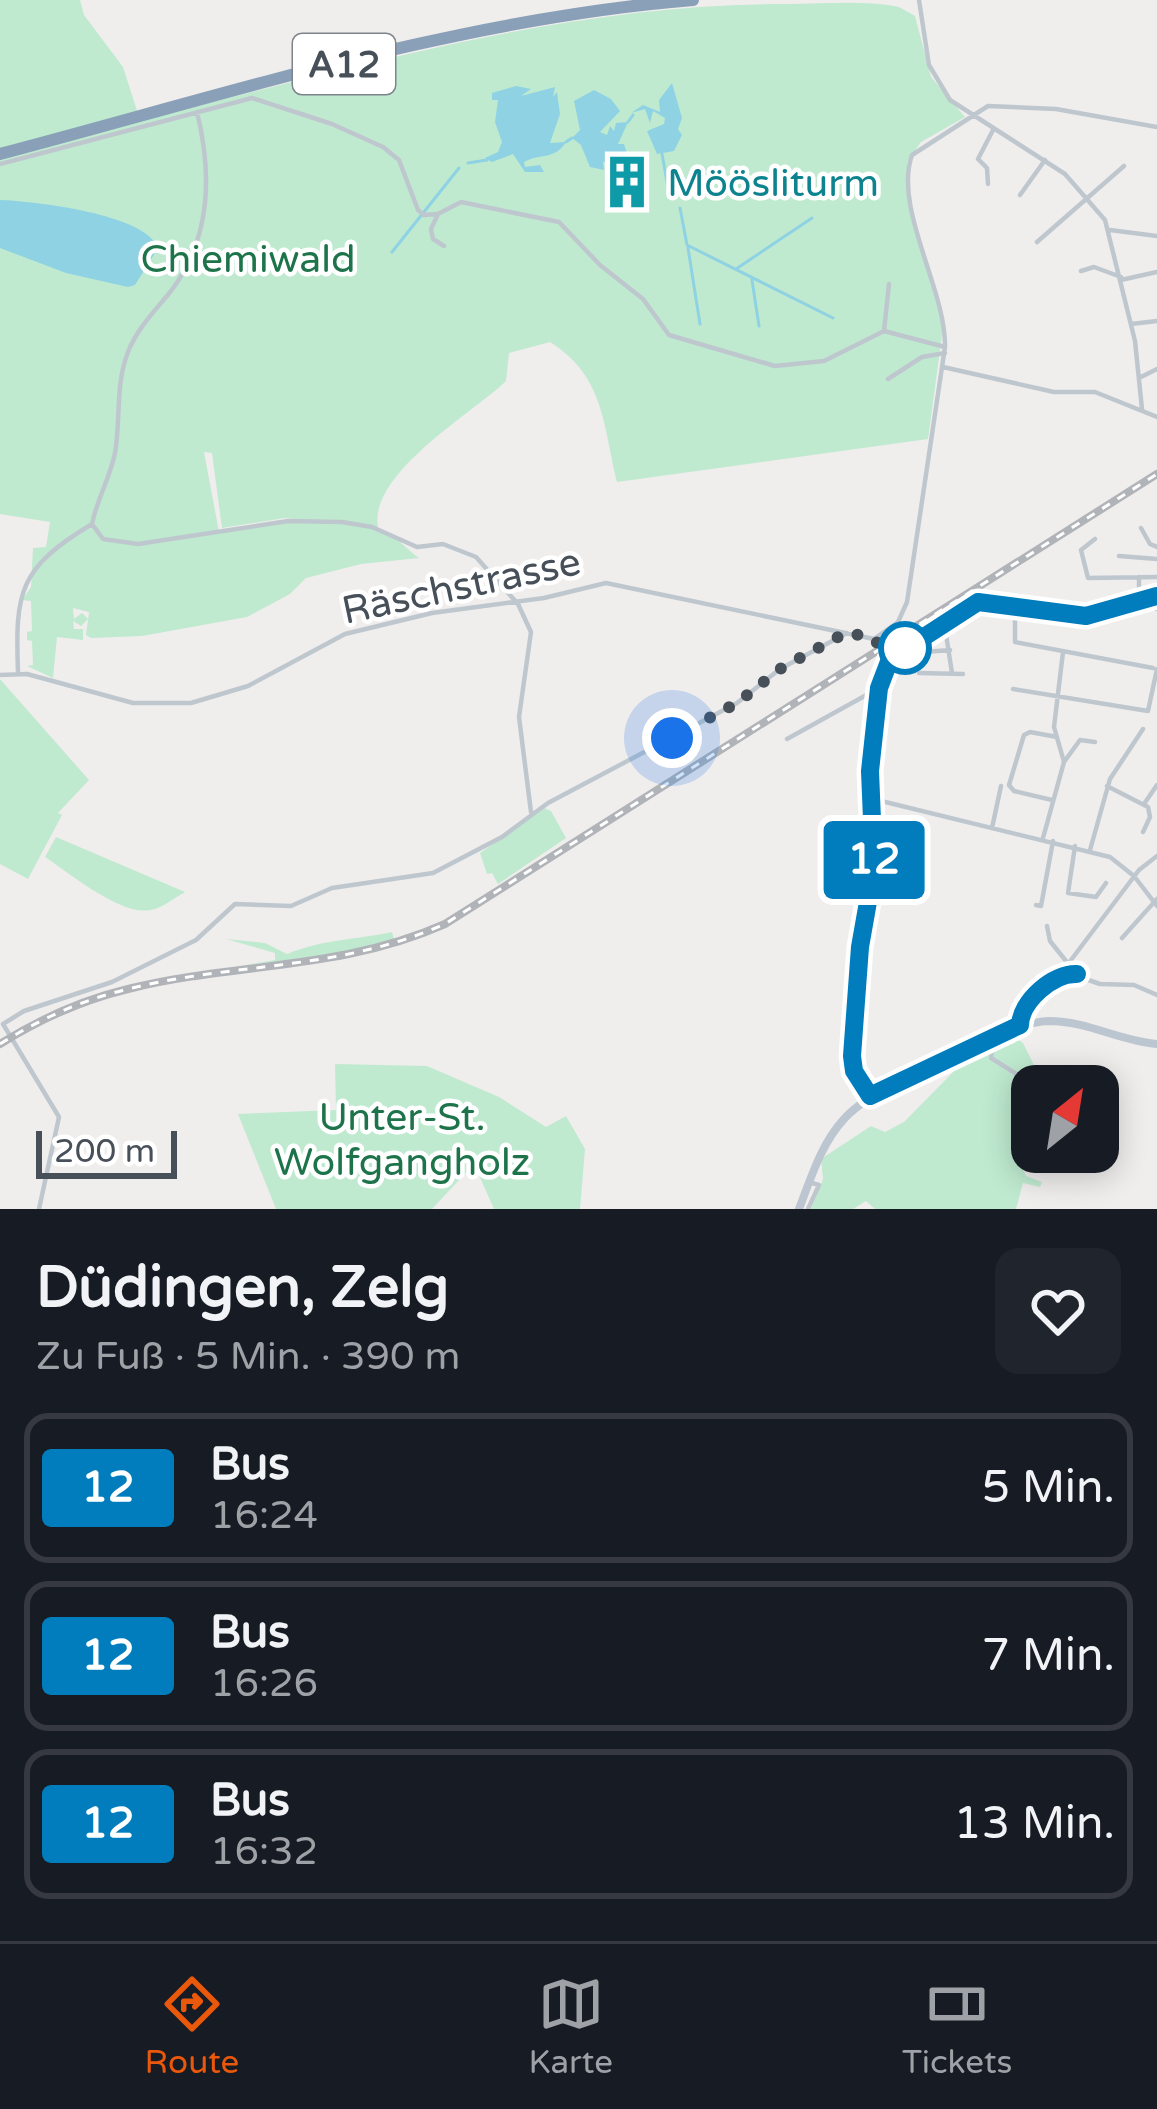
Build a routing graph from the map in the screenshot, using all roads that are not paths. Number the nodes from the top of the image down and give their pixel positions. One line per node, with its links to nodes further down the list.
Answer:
1 (624, 0): 8 (highway, A12)
2 (693, 0): 8 (highway, A12)
3 (919, 4): 5 (street)
4 (197, 112): 10 (street); 15 (street); 36 (street)
5 (972, 118): 6 (street); 7 (street); 29 (street)
6 (1157, 127)
7 (993, 130): 9 (street); 12 (street)
8 (0, 150)
9 (1046, 160): 13 (street); 14 (street)
10 (0, 164)
11 (1124, 166): 14 (street)
12 (988, 184)
13 (1020, 195)
14 (1086, 195): 18 (street); 20 (street)
15 (421, 213): 16 (street); 17 (street)
16 (438, 214): 17 (street); 28 (street)
17 (431, 229): 21 (street)
18 (1110, 230): 19 (street); 24 (street)
19 (1157, 236)
20 (1037, 242)
21 (444, 246)
22 (1081, 271): 24 (street)
23 (1157, 272): 24 (street)
24 (1121, 279): 27 (street)
25 (889, 284): 28 (street)
26 (1157, 321): 27 (street)
27 (1131, 324): 32 (street)
28 (884, 331): 29 (street)
29 (945, 350): 30 (street); 33 (street)
30 (943, 368): 34 (street); 52 (street)
31 (1157, 369): 32 (street)
32 (1140, 376): 34 (street)
33 (888, 379)
34 (1142, 409): 35 (street)
35 (1157, 417)
36 (92, 524): 45 (street); 58 (street)
37 (1141, 528): 39 (street)
38 (1095, 539): 42 (street)
39 (1157, 547)
40 (1119, 556): 41 (street)
41 (1157, 559)
42 (1139, 577): 43 (street); 46 (street)
43 (1157, 577)
44 (1157, 596): 46 (street)
45 (515, 600): 51 (street, Räschstrasse); 58 (street, Räschstrasse); 77 (street)
46 (1139, 601): 47 (street)
47 (1015, 605): 50 (street); 55 (street)
48 (1148, 608): 49 (street)
49 (1157, 609)
50 (941, 623): 53 (street); 56 (street)
51 (847, 632): 52 (street, Räschstrasse); 77 (street)
52 (877, 641): 56 (street)
53 (950, 650): 54 (street); 60 (street)
54 (924, 652)
55 (1063, 652): 57 (street); 65 (street)
56 (887, 655): 63 (street)
57 (1156, 669): 65 (street)
58 (18, 673): 62 (street, Räschstrasse)
59 (919, 673): 60 (street)
60 (952, 674): 61 (street)
61 (963, 674)
62 (0, 675)
63 (879, 688): 68 (street); 74 (street)
64 (1013, 689): 65 (street)
65 (1057, 695): 67 (street)
66 (1143, 729): 73 (street)
67 (1056, 736): 70 (street); 75 (street)
68 (788, 739)
69 (1094, 742): 70 (street)
70 (1064, 762): 75 (street)
71 (1157, 785): 76 (street)
72 (1001, 786): 78 (street)
73 (1107, 786): 76 (street); 83 (street)
74 (869, 798): 78 (street); 98 (street)
75 (1052, 800): 80 (street)
76 (1144, 804): 79 (street)
77 (532, 812): 94 (street)
78 (992, 828): 80 (street)
79 (1143, 832)
80 (1043, 838): 81 (street)
81 (1053, 841): 82 (street); 88 (street)
82 (1076, 847): 83 (street); 86 (street)
83 (1090, 850): 85 (street)
84 (1157, 856): 85 (street)
85 (1134, 876): 87 (street); 91 (street)
86 (1106, 884)
87 (1156, 902): 90 (street)
88 (1041, 906)
89 (1047, 926): 91 (street)
90 (1121, 938)
91 (1070, 969): 92 (street); 93 (street)
92 (1157, 995)
93 (1020, 1025): 95 (street); 96 (street)
94 (4, 1026): 100 (street)
95 (994, 1036): 97 (street); 98 (street)
96 (1157, 1044)
97 (1011, 1070)
98 (870, 1096): 99 (street)
99 (814, 1184): 101 (street); 102 (street)
100 (39, 1209)
101 (799, 1209)
102 (808, 1209)

